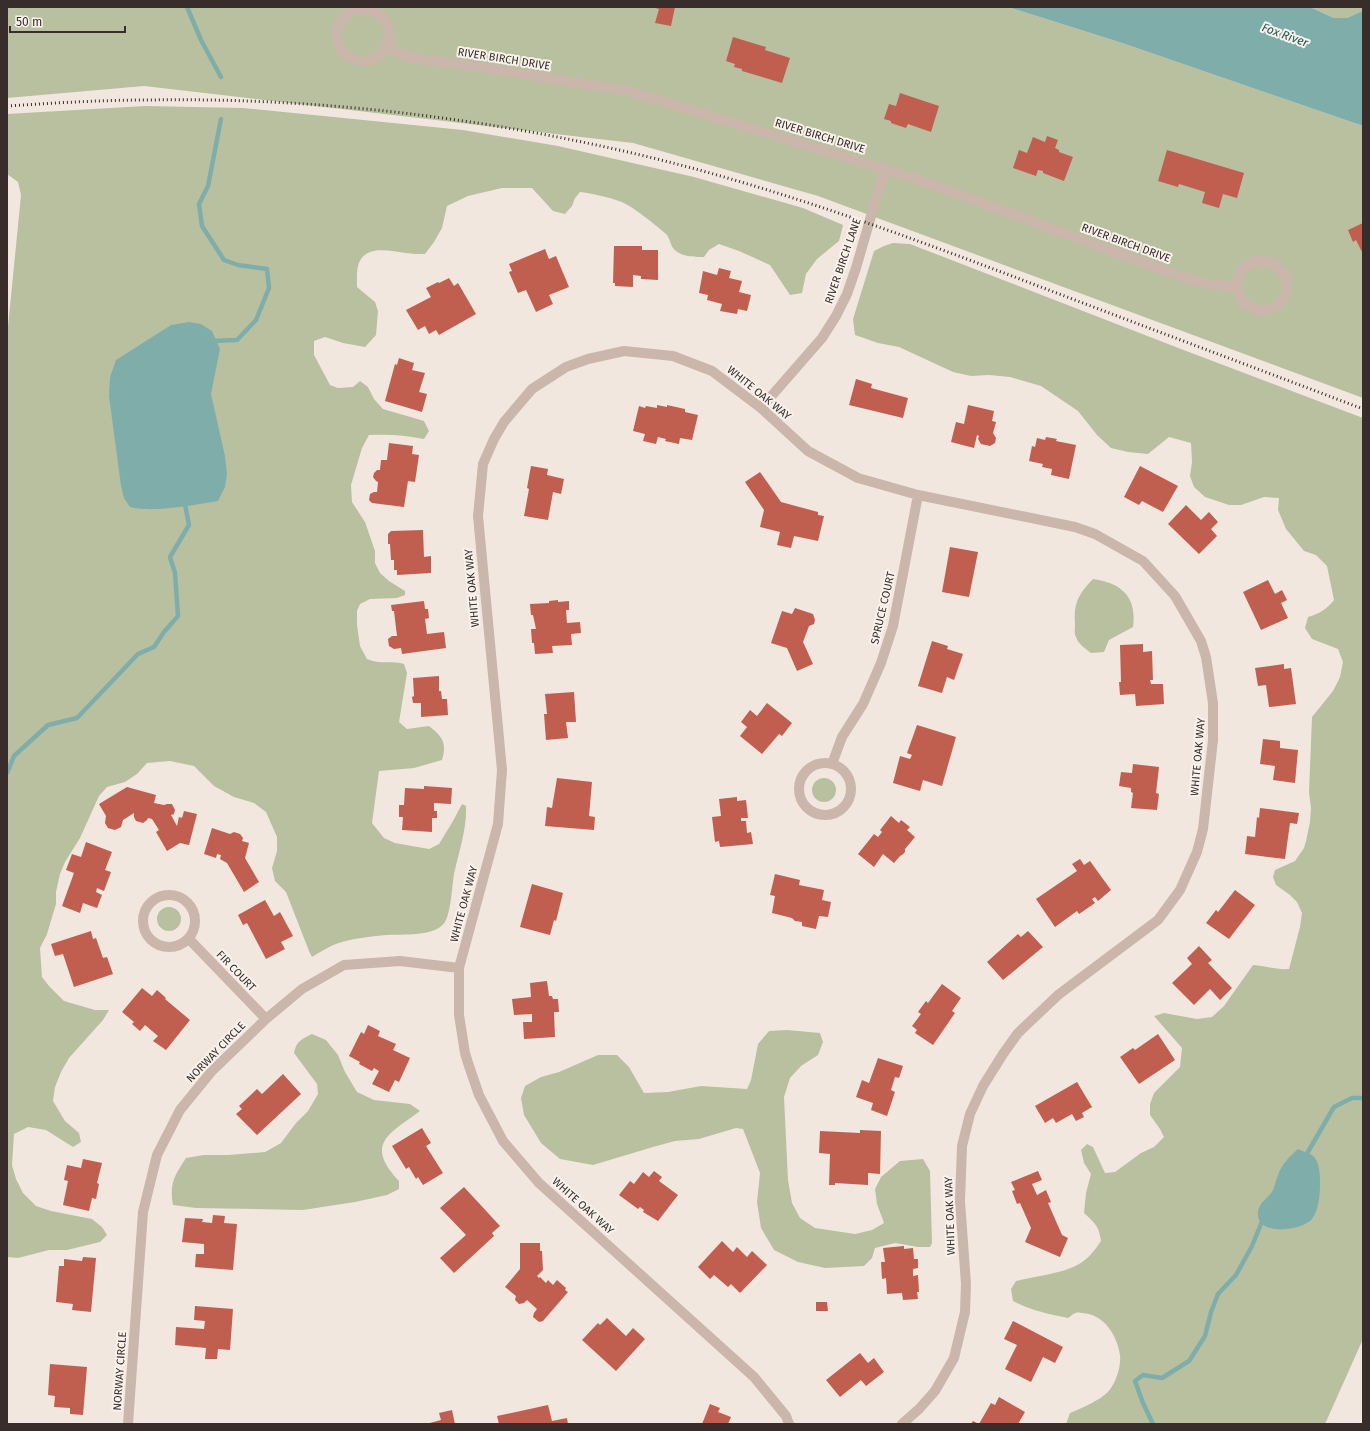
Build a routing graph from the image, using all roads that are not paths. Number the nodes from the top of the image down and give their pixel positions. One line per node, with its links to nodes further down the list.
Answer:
1 (386, 47): 1 (street); 2 (street, RIVER BIRCH DRIVE)
2 (885, 168): 3 (street, RIVER BIRCH DRIVE); 4 (street, RIVER BIRCH LANE)
3 (1236, 287): 3 (street)
4 (761, 408): 5 (street, WHITE OAK WAY); 8 (street, WHITE OAK WAY)
5 (918, 495): 6 (street, SPRUCE COURT); 12 (street, WHITE OAK WAY)
6 (832, 764): 6 (street)
7 (189, 939): 7 (street); 9 (street, FIR COURT)
8 (459, 968): 9 (street, NORWAY CIRCLE); 11 (street, WHITE OAK WAY)
9 (266, 1020): 10 (street, NORWAY CIRCLE)
10 (128, 1424)
11 (790, 1424)
12 (902, 1424)

